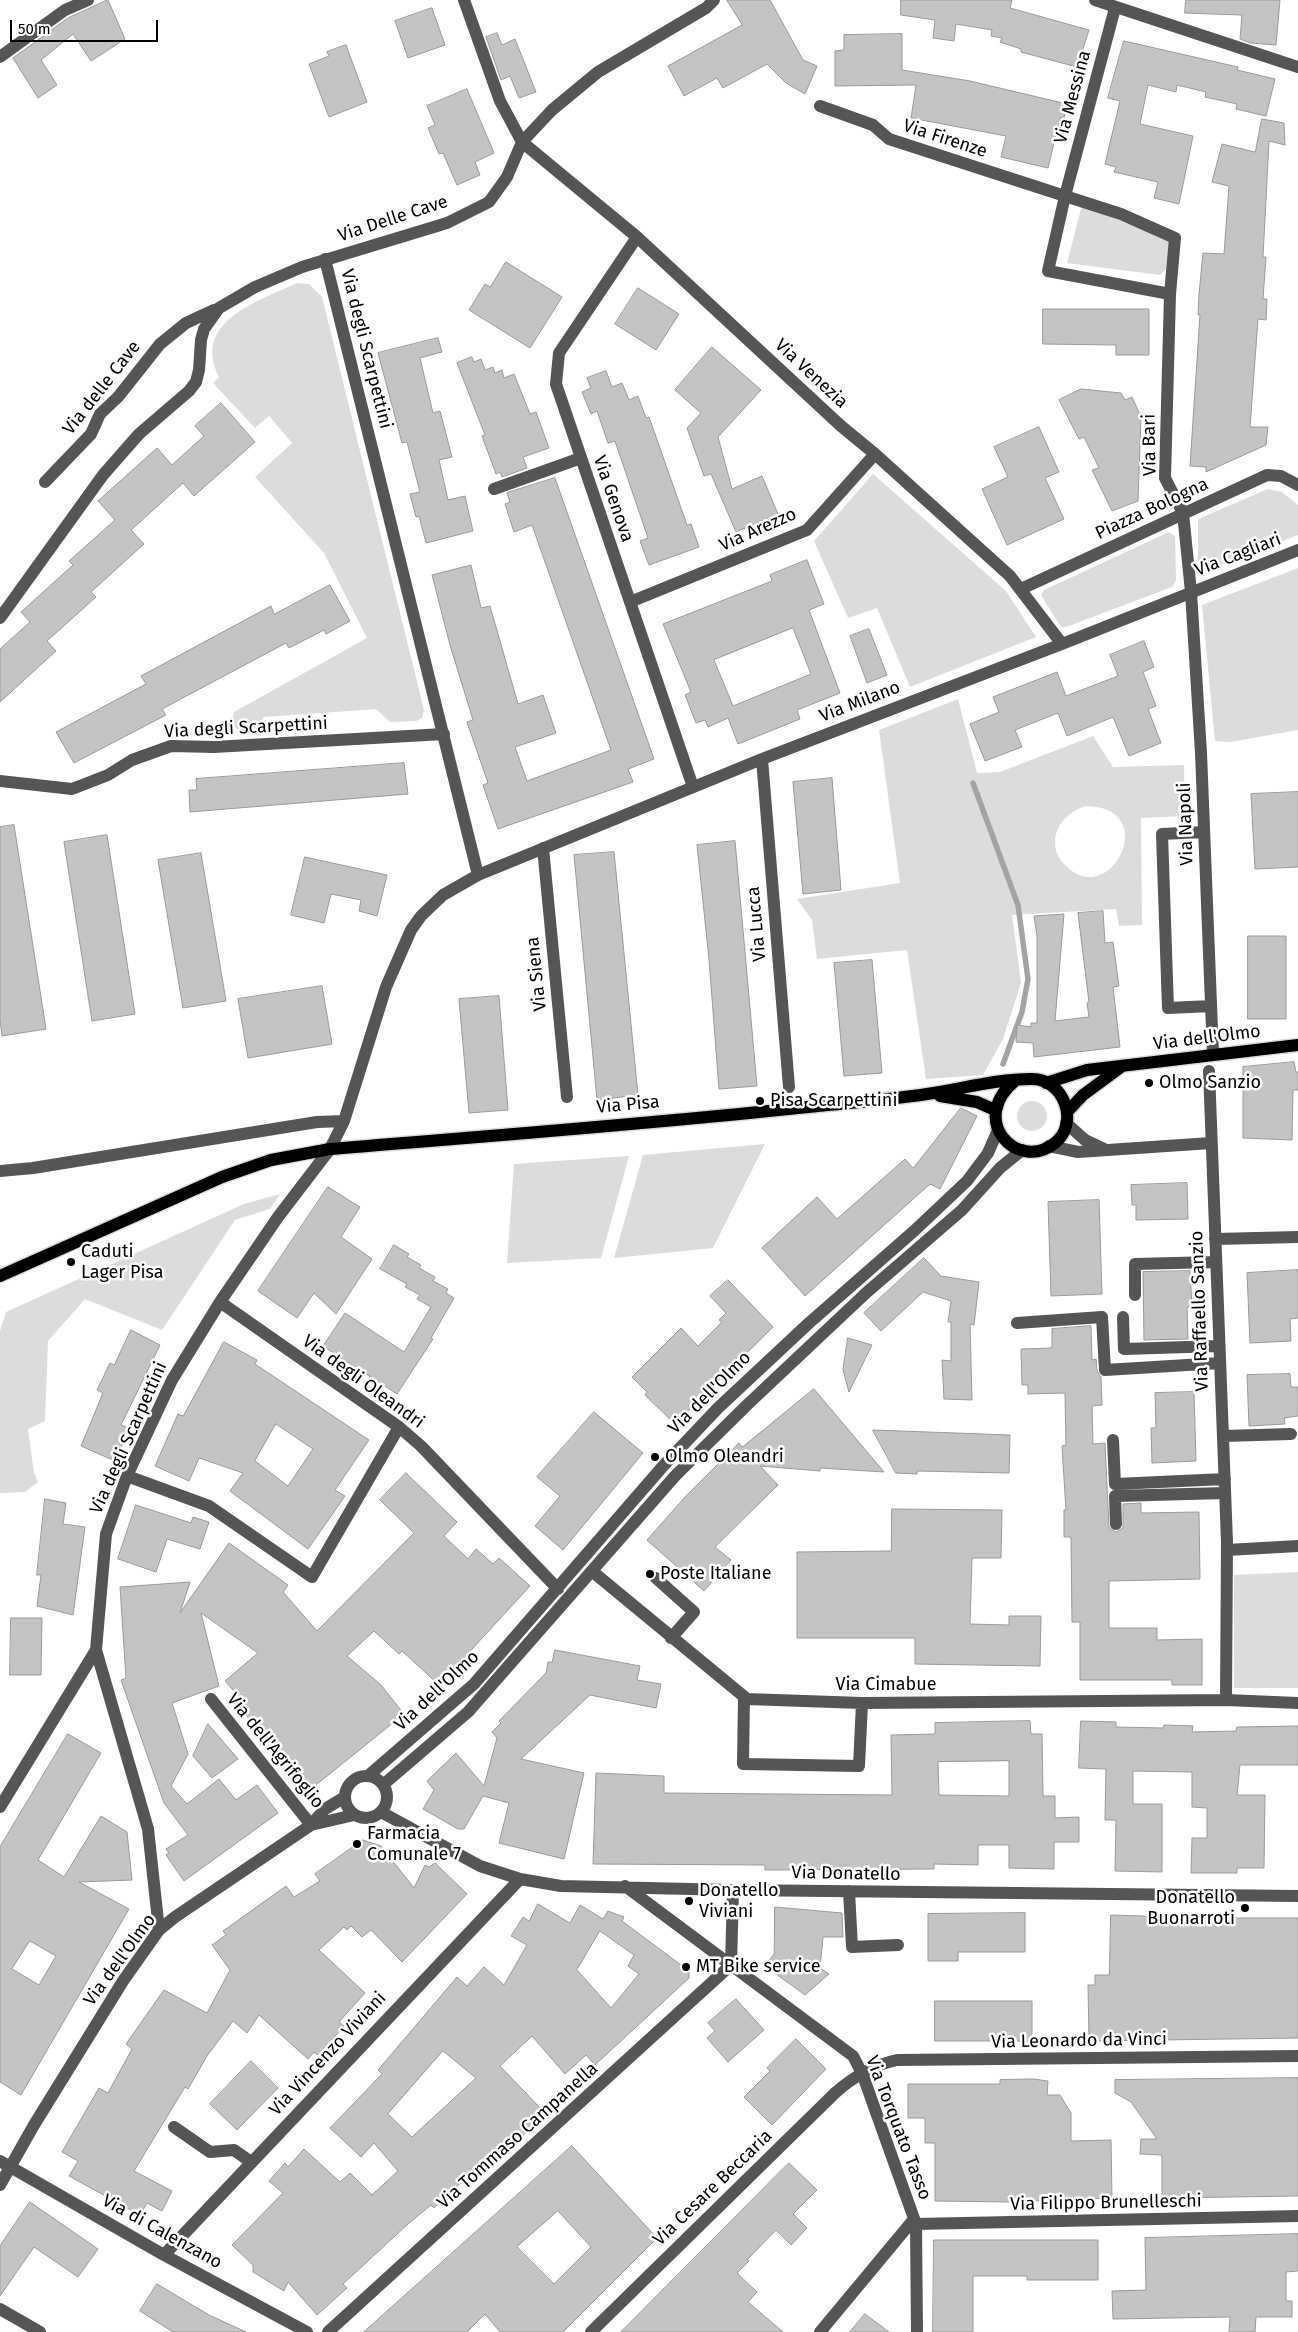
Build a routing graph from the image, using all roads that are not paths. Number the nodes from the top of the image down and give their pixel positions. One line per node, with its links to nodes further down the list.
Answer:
1 (88, 0): 6 (street)
2 (464, 0): 9 (street)
3 (714, 0): 9 (street)
4 (1095, 0): 5 (street)
5 (1115, 8): 7 (street); 10 (street, Via Messina)
6 (0, 57)
7 (1298, 67)
8 (820, 106): 10 (street, Via Firenze)
9 (522, 142): 11 (street, Via Venezia); 12 (street, Via Delle Cave)
10 (1065, 196): 13 (street, Via Firenze); 13 (street, Via Messina)
11 (637, 237): 15 (street, Via Venezia); 16 (street, Via Genova)
12 (325, 259): 14 (street, Via degli Scarpettini); 27 (street, Via degli Scarpettini)
13 (1170, 294): 20 (street, Via Bari)
14 (219, 308): 17 (street, Via delle Cave); 25 (street, Via degli Scarpettini)
15 (875, 454): 22 (street, Via Venezia); 24 (street, Via Arezzo)
16 (581, 458): 19 (street); 24 (street, Via Genova)
17 (45, 482)
18 (1298, 485): 20 (street, Piazza Bologna)
19 (494, 489)
20 (1183, 513): 22 (street, Piazza Bologna); 23 (street, Via Bari)
21 (1298, 550): 23 (street, Via Cagliari)
22 (1021, 589): 26 (street, Via Venezia)
23 (1191, 592): 26 (street, Via Milano); 31 (street, Via Napoli)
24 (630, 602): 30 (street, Via Genova)
25 (0, 618)
26 (1062, 644): 28 (street, Via Milano)
27 (444, 734): 29 (street, Via degli Scarpettini); 33 (street, Via degli Scarpettini)
28 (762, 759): 30 (street, Via Milano); 41 (street, Via Lucca)
29 (0, 780)
30 (693, 787): 32 (street, Via Milano)
31 (1204, 832): 34 (street, Via Napoli); 34 (street)
32 (543, 848): 33 (street, Via degli Scarpettini); 43 (street, Via Siena)
33 (478, 875): 46 (street, Via degli Scarpettini)
34 (1211, 1006): 36 (street, Via Napoli)
35 (1298, 1045): 36 (main road, Via dell'Olmo)
36 (1213, 1054): 37 (main road, Via dell'Olmo)
37 (1121, 1067): 40 (main road, Via dell'Olmo); 45 (main road, Via dell'Olmo)
38 (1209, 1071): 48 (street, Via Raffaello Sanzio)
39 (1016, 1080): 40 (main road, Via dell'Olmo); 42 (main road, Via Pisa); 44 (main road)
40 (1046, 1082): 45 (main road)
41 (789, 1087)
42 (928, 1094): 44 (main road, Via Pisa); 50 (main road, Via Pisa)
43 (567, 1097)
44 (995, 1110): 47 (main road)
45 (1067, 1118): 49 (main road, Via dell'Olmo); 51 (street)
46 (344, 1121): 50 (street, Via degli Scarpettini); 53 (street)
47 (998, 1130): 52 (main road); 76 (street, Via dell'Olmo)
48 (1211, 1143): 51 (street); 55 (street, Via Raffaello Sanzio)
49 (1050, 1146): 51 (street); 52 (main road)
50 (330, 1149): 57 (main road, Via Pisa); 59 (street, Via degli Scarpettini)
51 (1104, 1149)
52 (1022, 1150): 74 (street, Via dell'Olmo)
53 (0, 1171)
54 (1298, 1237): 55 (street)
55 (1214, 1239): 56 (street, Via Raffaello Sanzio)
56 (1215, 1262): 58 (street); 62 (street, Via Raffaello Sanzio)
57 (0, 1276)
58 (1135, 1295)
59 (220, 1302): 64 (street, Via degli Oleandri); 68 (street, Via degli Scarpettini)
60 (1123, 1317): 62 (street)
61 (1018, 1323): 63 (street)
62 (1219, 1346): 63 (street, Via Raffaello Sanzio)
63 (1220, 1363): 66 (street, Via Raffaello Sanzio)
64 (399, 1427): 68 (street); 76 (street, Via degli Oleandri)
65 (1291, 1434): 66 (street)
66 (1223, 1436): 69 (street, Via Raffaello Sanzio)
67 (1113, 1440): 69 (street)
68 (127, 1476): 78 (street, Via degli Scarpettini)
69 (1224, 1479): 70 (street, Via Raffaello Sanzio)
70 (1225, 1493): 71 (street); 73 (street, Via Raffaello Sanzio)
71 (1116, 1524)
72 (1298, 1546): 73 (street)
73 (1227, 1550): 81 (street, Via Raffaello Sanzio)
74 (593, 1572): 77 (street); 85 (street, Via dell'Olmo)
75 (656, 1578): 77 (street)
76 (558, 1590): 84 (street, Via dell'Olmo)
77 (671, 1638): 79 (street)
78 (96, 1650): 87 (street); 96 (street, Via degli Scarpettini)
79 (744, 1697): 83 (street, Via Cimabue); 83 (street)
80 (211, 1699): 90 (street, Via dell'Agrifoglio)
81 (1226, 1700): 82 (street, Via Cimabue); 83 (street, Via Cimabue)
82 (1298, 1702)
83 (862, 1703)
84 (369, 1776): 85 (street); 86 (street, Via dell'Olmo)
85 (384, 1784): 88 (street)
86 (345, 1797): 89 (street); 90 (street, Via dell'Olmo)
87 (0, 1807)
88 (381, 1812): 89 (street, Via dell'Olmo); 91 (street, Via Donatello)
89 (354, 1815): 90 (street, Via dell'Olmo)
90 (311, 1825): 96 (street, Via dell'Olmo)
91 (520, 1879): 92 (street, Via Donatello); 102 (street, Via Vincenzo Viviani)
92 (625, 1886): 93 (street, Via Donatello); 98 (street, Via Torquato Tasso)
93 (733, 1890): 94 (street, Via Donatello); 98 (street)
94 (850, 1891): 95 (street, Via Donatello); 97 (street)
95 (1298, 1896)
96 (159, 1930): 103 (street, Via dell'Olmo)
97 (898, 1945)
98 (731, 1966): 100 (street, Via Torquato Tasso); 111 (street, Via Tommaso Campanella)
99 (1298, 2056): 100 (street, Via Leonardo da Vinci)
100 (862, 2073): 106 (street, Via Torquato Tasso); 112 (street, Via Cesare Beccaria)
101 (174, 2127): 102 (street)
102 (250, 2162): 107 (street, Via Vincenzo Viviani)
103 (5, 2164): 104 (street, Via dell'Olmo); 107 (street, Via di Calenzano)
104 (0, 2185)
105 (1298, 2216): 106 (street, Via Filippo Brunelleschi)
106 (915, 2222): 113 (street); 114 (street, Via Torquato Tasso)
107 (164, 2255): 110 (street, Via di Calenzano)
108 (0, 2309): 109 (street)
109 (40, 2332)
110 (308, 2332)
111 (328, 2332)
112 (591, 2332)
113 (820, 2332)
114 (918, 2332)

